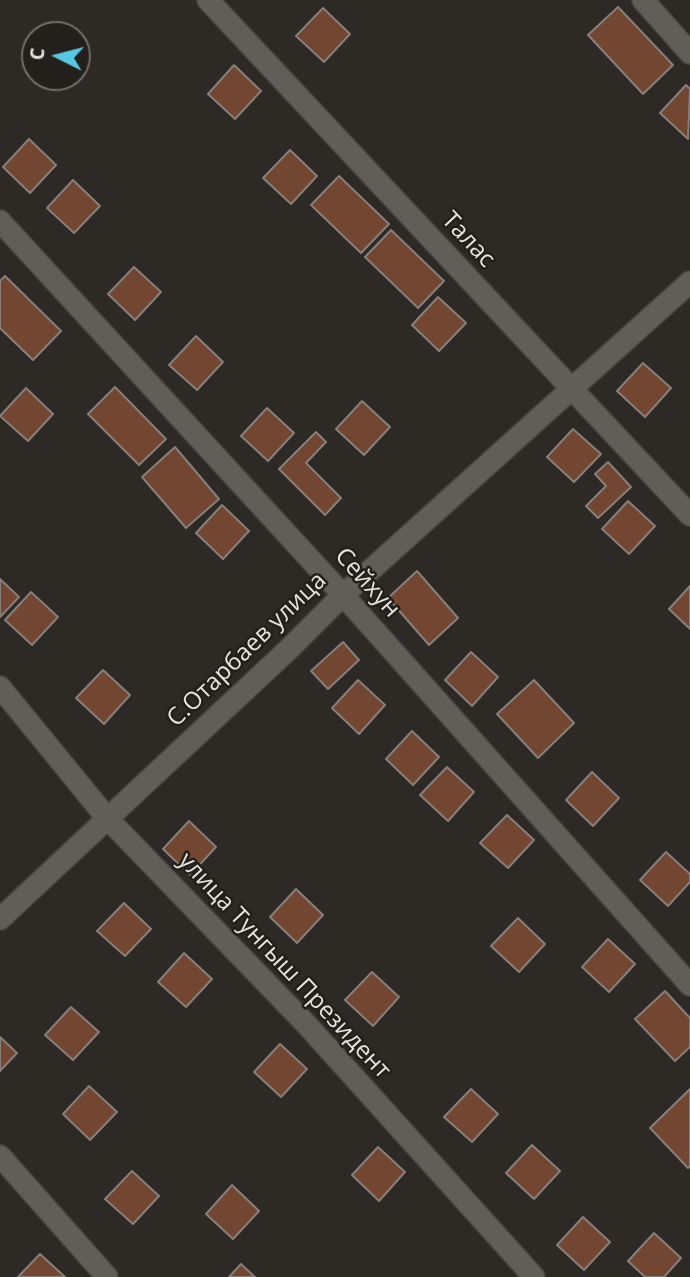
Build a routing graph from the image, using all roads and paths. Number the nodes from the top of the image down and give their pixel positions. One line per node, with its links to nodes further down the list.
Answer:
1 (208, 0): 6 (street, Талас)
2 (643, 0): 3 (street)
3 (690, 53)
4 (0, 221): 8 (street, Сейхун)
5 (690, 282): 6 (street, С.Отарбаев улица)
6 (571, 390): 7 (street, Талас); 8 (street, С.Отарбаев улица)
7 (690, 515)
8 (343, 594): 10 (street, С.Отарбаев улица); 12 (street, Сейхун)
9 (0, 687): 10 (street, улица Тунгыш Президент)
10 (107, 818): 11 (street, С.Отарбаев улица); 15 (street, улица Тунгыш Президент)
11 (0, 919)
12 (690, 985)
13 (0, 1156): 14 (street)
14 (107, 1277)
15 (534, 1277)

